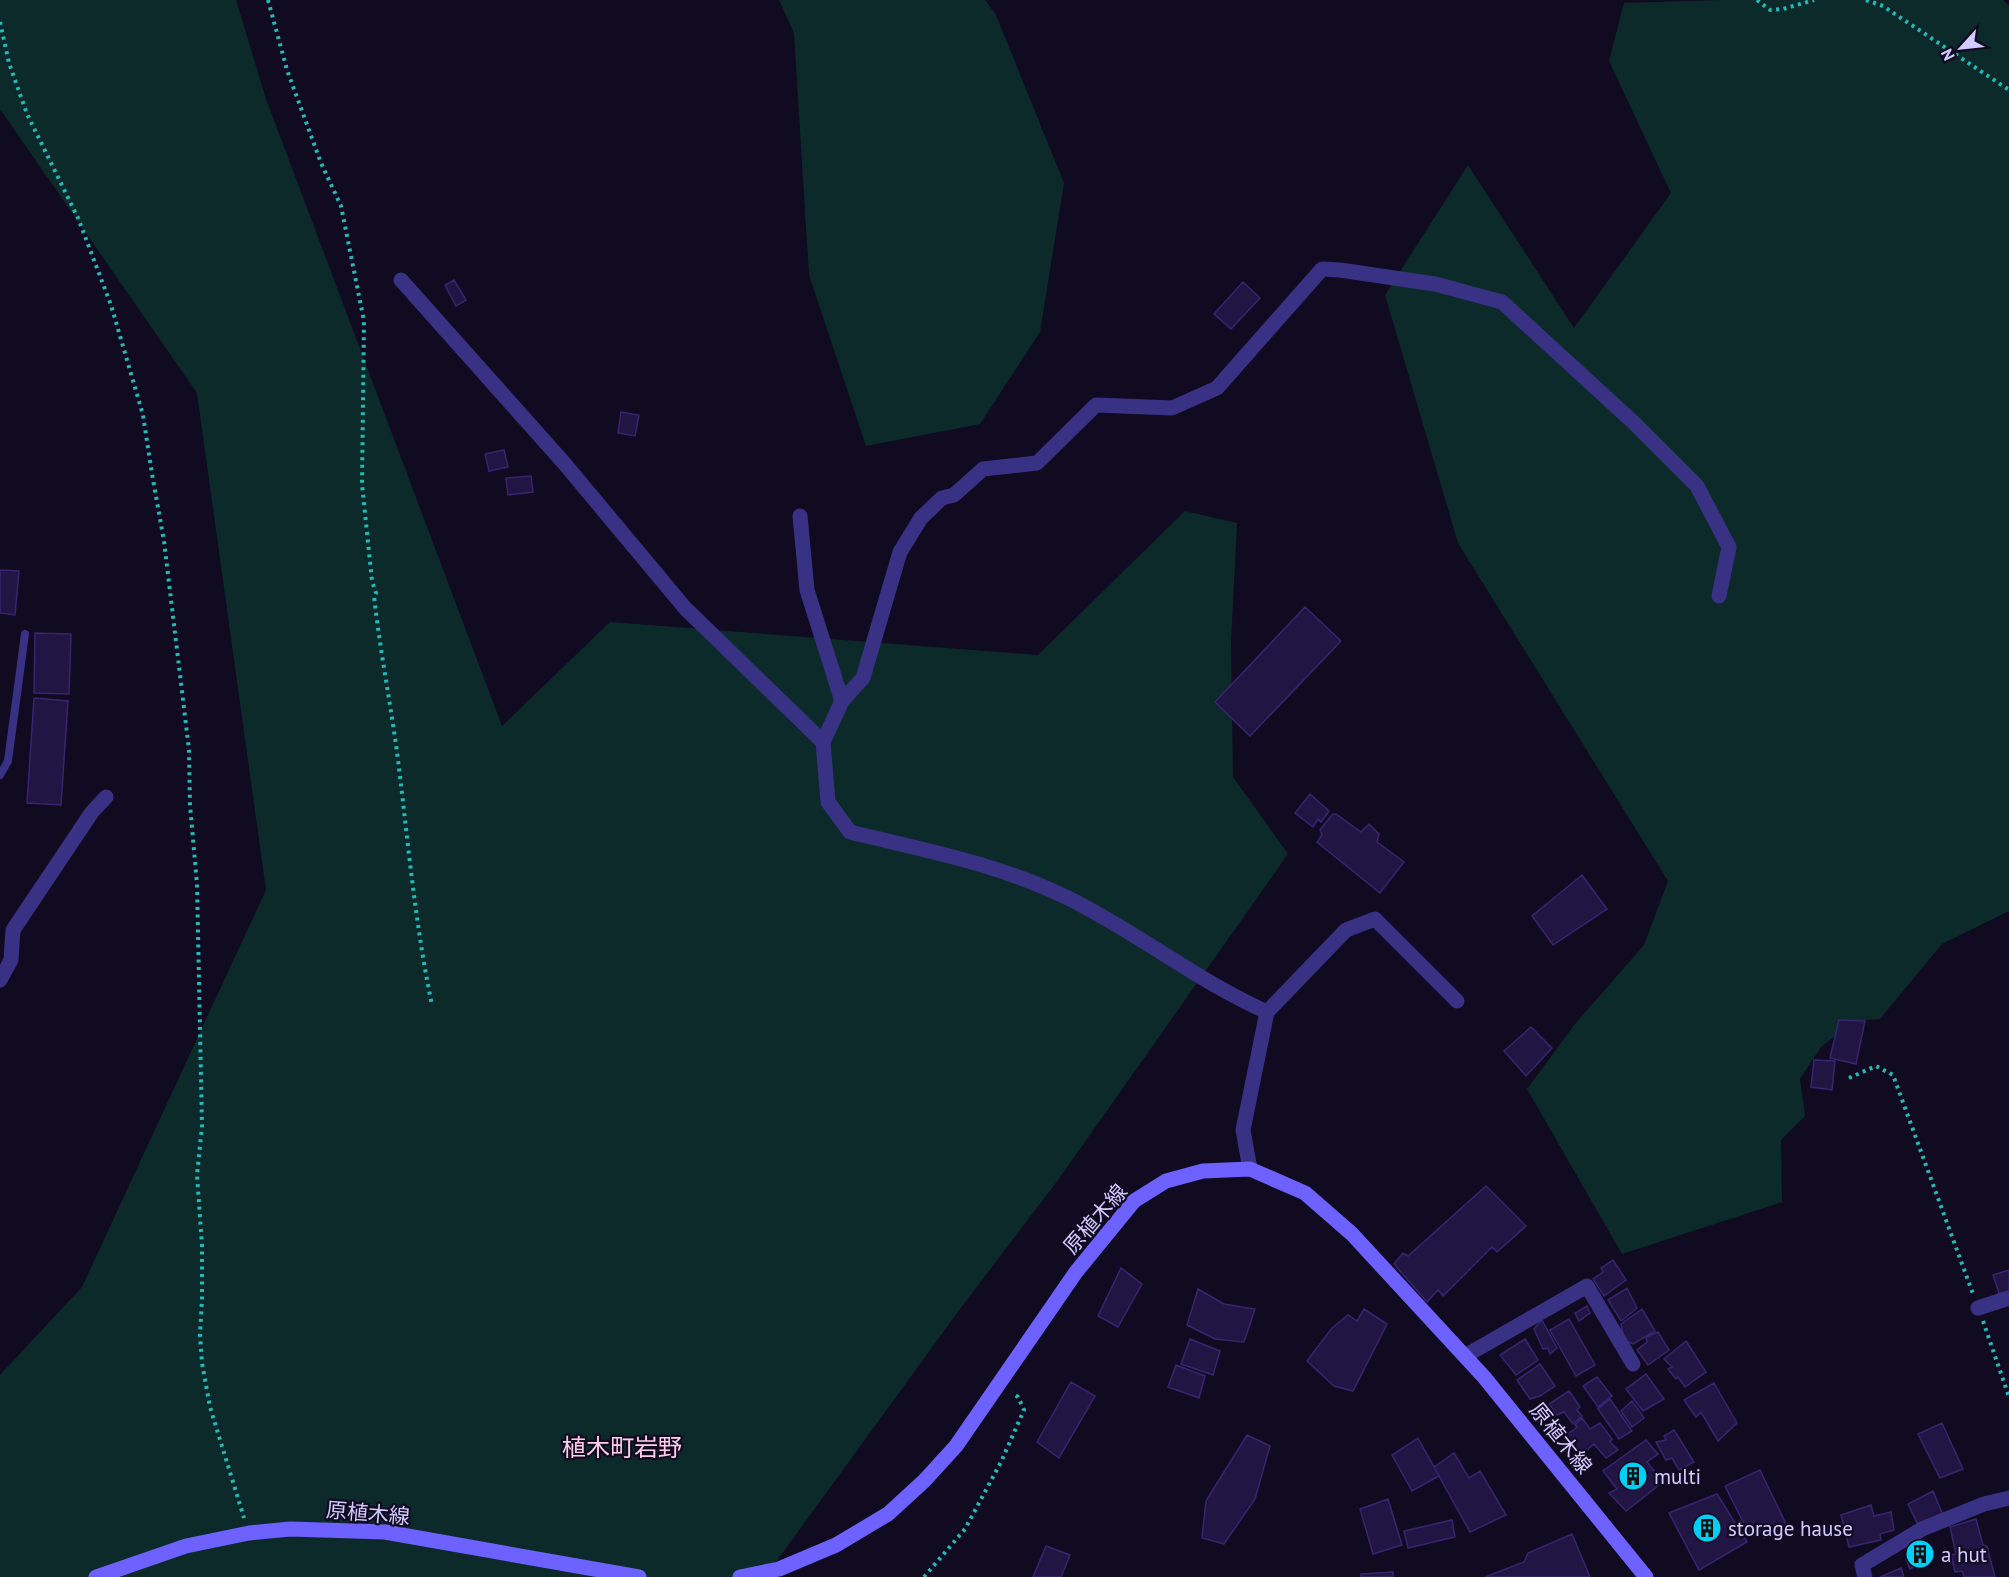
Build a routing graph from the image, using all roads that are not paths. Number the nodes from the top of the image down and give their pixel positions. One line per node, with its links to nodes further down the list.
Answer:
1 (401, 280): 6 (street)
2 (800, 516): 5 (street)
3 (1719, 596): 5 (street)
4 (25, 634): 7 (lane)
5 (842, 701): 6 (street)
6 (823, 742): 11 (street)
7 (0, 774)
8 (106, 797): 9 (street)
9 (0, 980)
10 (1457, 1001): 11 (street)
11 (1267, 1012): 12 (street)
12 (1250, 1169): 15 (main road, 原植木線); 20 (main road, 原植木線)
13 (2009, 1298): 14 (street)
14 (1978, 1308)
15 (1465, 1356): 16 (street); 21 (main road, 原植木線)
16 (1633, 1364)
17 (2009, 1498): 22 (street)
18 (96, 1577): 19 (main road, 原植木線)
19 (639, 1577)
20 (740, 1577)
21 (1646, 1577)
22 (1865, 1577)

